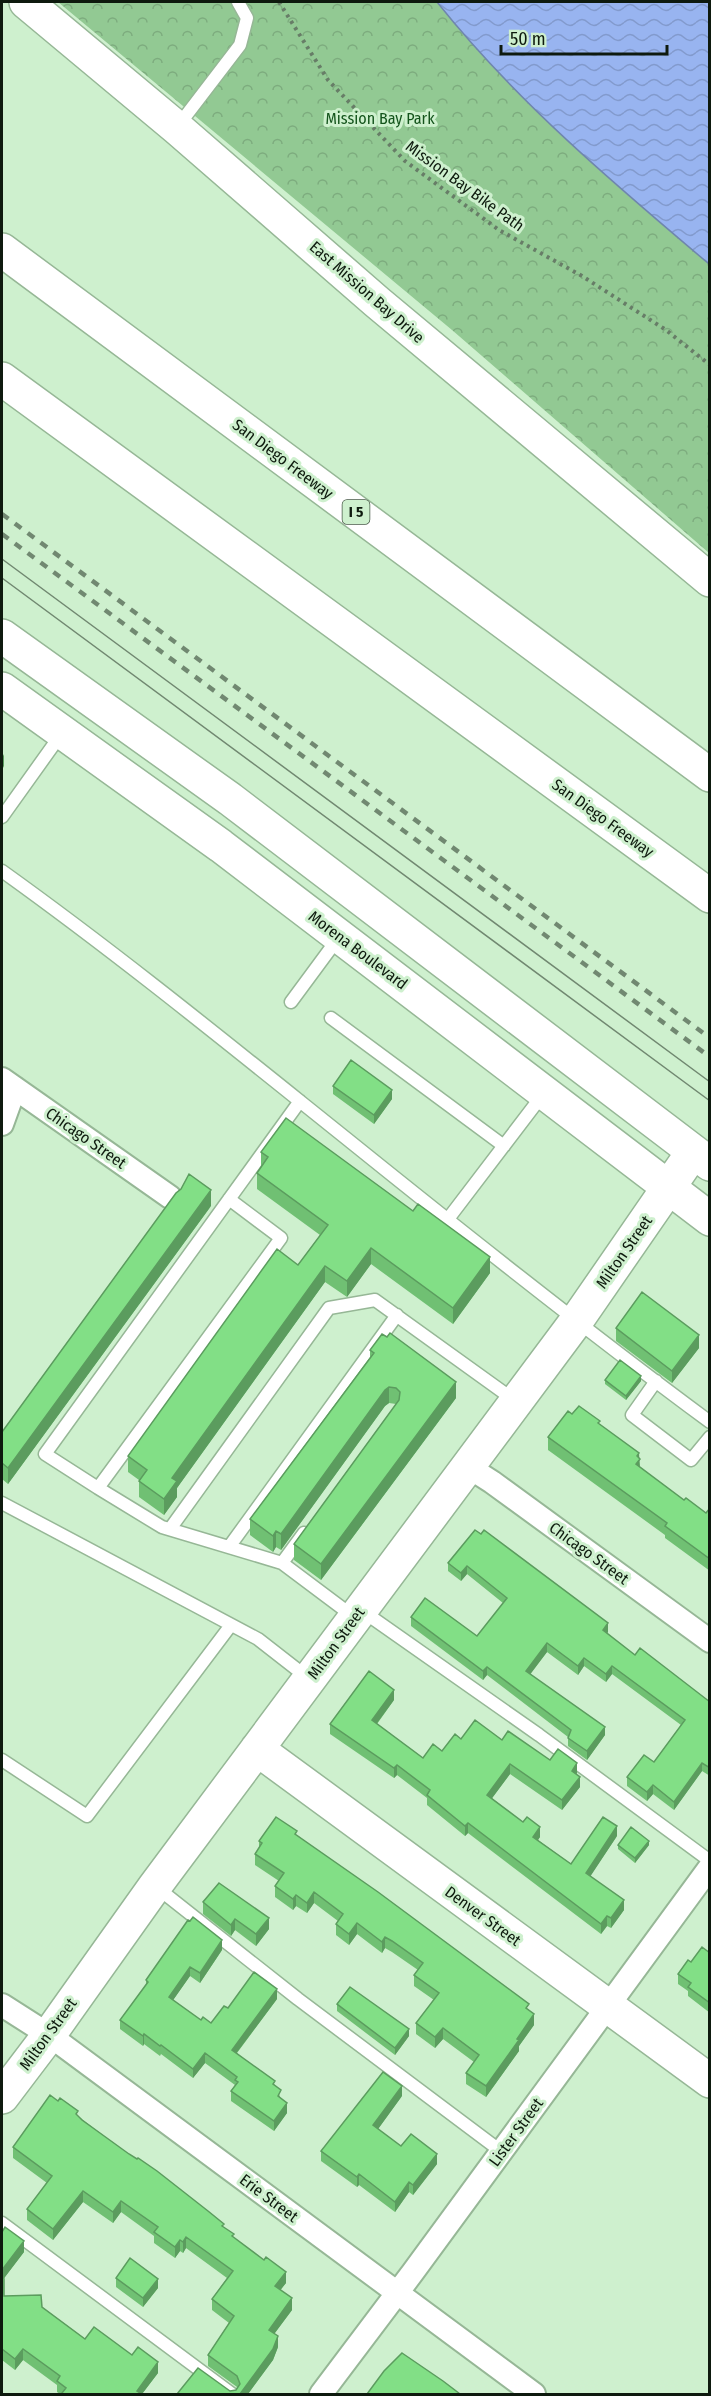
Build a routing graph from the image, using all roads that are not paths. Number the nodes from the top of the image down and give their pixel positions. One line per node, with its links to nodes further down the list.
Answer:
1 (26, 2): 3 (main road, East Mission Bay Drive)
2 (238, 2): 3 (lane)
3 (177, 128): 6 (main road, East Mission Bay Drive)
4 (2, 250): 10 (main road, San Diego Freeway / I 5)
5 (2, 380): 13 (main road, San Diego Freeway)
6 (710, 580)
7 (2, 636): 22 (main road)
8 (2, 689): 9 (main road, Morena Boulevard)
9 (62, 733): 11 (lane); 14 (main road, Morena Boulevard)
10 (710, 775)
11 (2, 817)
12 (2, 871): 19 (lane)
13 (710, 896)
14 (340, 936): 15 (lane); 18 (main road, Morena Boulevard)
15 (291, 1002)
16 (331, 1018): 21 (lane)
17 (8, 1083): 20 (street); 24 (street, Chicago Street)
18 (544, 1092): 21 (lane); 23 (main road, Morena Boulevard)
19 (300, 1101): 25 (lane); 26 (lane)
20 (2, 1124)
21 (504, 1146): 26 (lane)
22 (701, 1158): 23 (main road, Milton Street)
23 (668, 1187): 27 (main road, Morena Boulevard); 29 (main road, Milton Street)
24 (170, 1197)
25 (230, 1199): 35 (lane); 35 (lane)
26 (448, 1219): 29 (lane)
27 (710, 1219)
28 (397, 1315): 31 (lane); 38 (lane); 39 (lane)
29 (577, 1320): 30 (lane); 31 (main road, Milton Street)
30 (656, 1381): 32 (lane); 33 (lane)
31 (515, 1401): 34 (main road, Milton Street)
32 (710, 1422)
33 (710, 1437)
34 (466, 1466): 41 (main road, Milton Street); 43 (street, Chicago Street)
35 (98, 1488): 38 (lane)
36 (2, 1503): 42 (lane)
37 (309, 1525): 40 (lane)
38 (170, 1529): 39 (lane)
39 (229, 1547): 40 (lane)
40 (282, 1563): 41 (lane)
41 (357, 1613): 44 (main road, Milton Street); 47 (lane)
42 (231, 1624): 44 (lane); 46 (lane)
43 (710, 1641)
44 (309, 1679): 45 (main road, Milton Street)
45 (257, 1749): 49 (main road, Milton Street); 51 (main road, Denver Street)
46 (2, 1760)
47 (710, 1861)
48 (710, 1867): 51 (street, Lister Street)
49 (155, 1886): 52 (main road, Milton Street); 55 (lane)
50 (2, 2005): 52 (street, Erie Street)
51 (608, 2007): 53 (main road, Denver Street); 55 (street, Lister Street)
52 (50, 2035): 54 (main road, Milton Street); 57 (street, Erie Street)
53 (710, 2081)
54 (2, 2097)
55 (502, 2152): 57 (street, Lister Street)
56 (2, 2223): 58 (lane)
57 (397, 2294): 59 (street, Lister Street); 60 (street, Erie Street)
58 (232, 2394)
59 (321, 2394)
60 (534, 2394)

